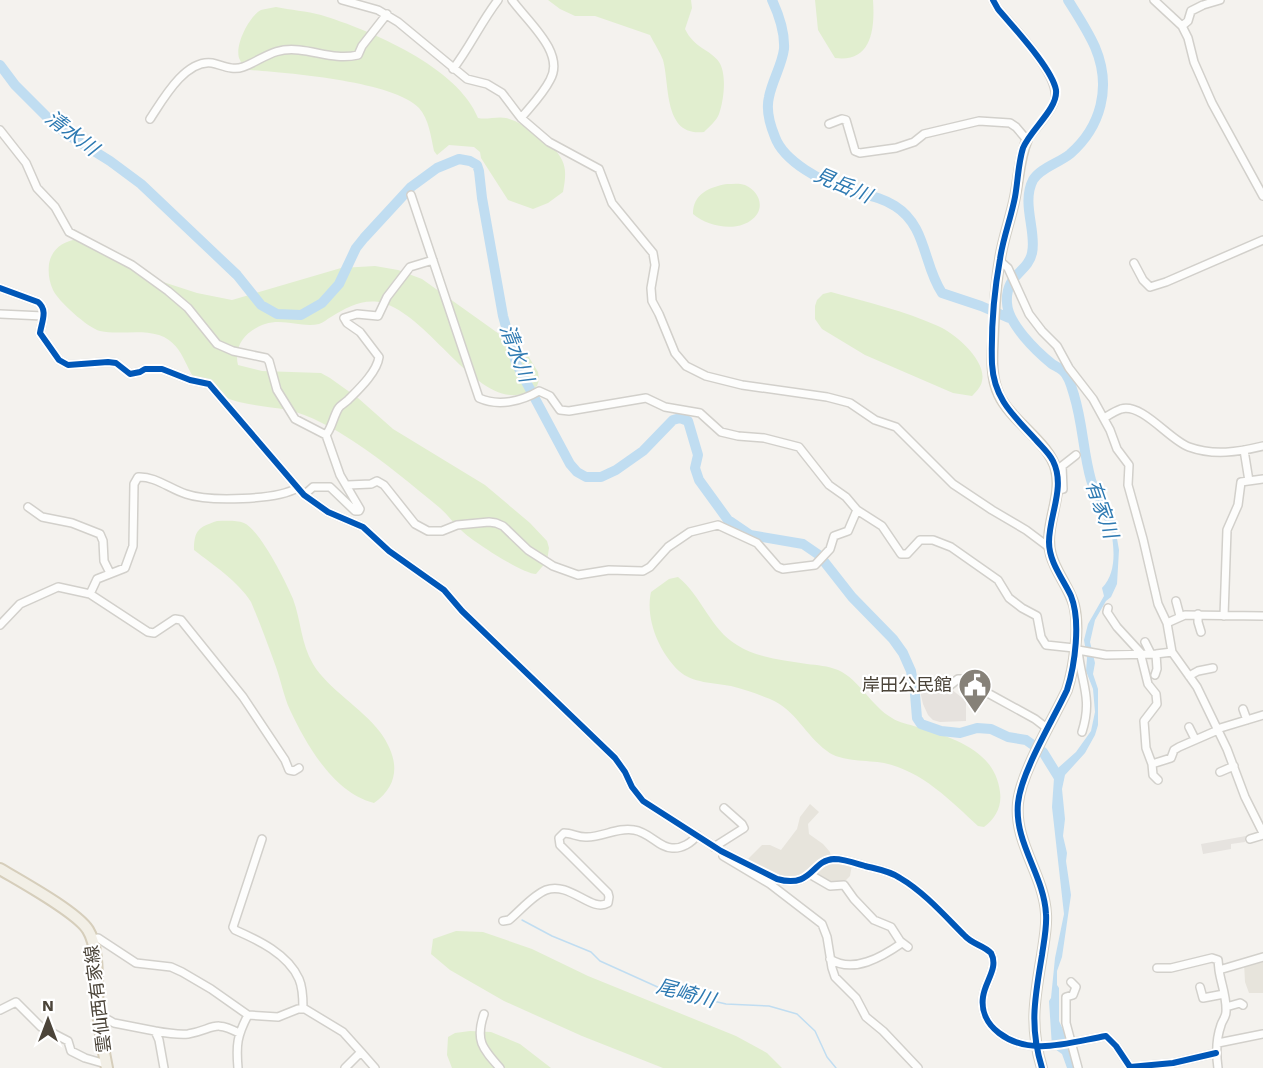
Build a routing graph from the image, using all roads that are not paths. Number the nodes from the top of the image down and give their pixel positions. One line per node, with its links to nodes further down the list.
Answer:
1 (342, 0): 7 (street)
2 (498, 0): 10 (street)
3 (512, 0): 11 (street)
4 (993, 0): 15 (street)
5 (1154, 0): 9 (street)
6 (1220, 0): 9 (street)
7 (369, 3): 8 (street)
8 (387, 14): 10 (street); 12 (street)
9 (1182, 26): 17 (street)
10 (453, 69): 11 (street)
11 (521, 118): 38 (street)
12 (150, 119)
13 (829, 124): 15 (street)
14 (0, 130): 26 (street)
15 (1027, 140): 20 (street)
16 (411, 195): 19 (street)
17 (1263, 196)
18 (1263, 240): 21 (street)
19 (433, 260): 26 (street); 37 (street)
20 (999, 260): 25 (street); 34 (street)
21 (1134, 263)
22 (0, 288): 24 (street)
23 (0, 314): 24 (street)
24 (43, 316): 33 (street)
25 (1104, 418): 28 (street); 47 (street)
26 (326, 435): 32 (street)
27 (1263, 446): 28 (street)
28 (1244, 450): 31 (street)
29 (1076, 455): 34 (street)
30 (1263, 479): 31 (street)
31 (1249, 482): 45 (street)
32 (348, 485): 35 (street); 37 (street)
33 (297, 488): 35 (street); 39 (street)
34 (1058, 490): 38 (street)
35 (304, 495): 77 (street)
36 (28, 507): 39 (street)
37 (857, 510): 53 (street)
38 (1050, 548): 53 (street)
39 (110, 573): 40 (street)
40 (90, 594): 48 (street); 72 (street)
41 (1176, 601): 44 (street)
42 (1108, 608): 55 (street)
43 (1201, 612): 44 (street); 45 (street); 49 (street)
44 (1180, 616): 47 (street)
45 (1224, 616): 46 (street)
46 (1263, 616)
47 (1167, 623): 50 (street)
48 (0, 625)
49 (1201, 633)
50 (1170, 639): 51 (street); 54 (street)
51 (1179, 639)
52 (1145, 642): 56 (street)
53 (1078, 650): 55 (street); 66 (street); 68 (street)
54 (1172, 652): 56 (street); 59 (street)
55 (1141, 654): 56 (street); 70 (street)
56 (1154, 654): 60 (street)
57 (1182, 659): 59 (street)
58 (1213, 668): 59 (street)
59 (1187, 673): 67 (street)
60 (1155, 675)
61 (948, 687): 66 (street)
62 (1243, 708): 64 (street)
63 (1263, 715): 64 (street)
64 (1247, 720): 67 (street)
65 (1189, 727): 69 (street)
66 (1048, 729): 104 (street)
67 (1217, 729): 69 (street); 71 (street)
68 (1082, 732)
69 (1195, 739): 70 (street)
70 (1152, 764): 74 (street)
71 (1234, 766): 73 (street); 76 (street)
72 (298, 768)
73 (1220, 772)
74 (1158, 780)
75 (724, 808): 80 (street)
76 (1263, 834): 78 (street)
77 (697, 835): 80 (street); 83 (street)
78 (1250, 838)
79 (262, 839): 94 (street)
80 (718, 849): 82 (street); 86 (street)
81 (0, 869): 84 (main road, 雲仙西有家線)
82 (811, 875): 86 (street); 104 (street)
83 (503, 921)
84 (92, 939): 96 (main road, 雲仙西有家線); 98 (street)
85 (1263, 957): 88 (street)
86 (830, 959): 114 (street)
87 (1157, 968): 88 (street)
88 (1219, 970): 91 (street)
89 (1077, 985): 102 (street)
90 (1200, 987): 91 (street)
91 (1224, 994): 93 (street)
92 (1243, 1005): 93 (street)
93 (1226, 1007): 103 (street)
94 (303, 1008): 98 (street); 105 (street)
95 (0, 1010): 107 (street)
96 (98, 1014): 99 (street); 107 (main road, 雲仙西有家線)
97 (484, 1014): 113 (street)
98 (248, 1015): 100 (street)
99 (154, 1031): 100 (street); 109 (street)
100 (238, 1032): 110 (street)
101 (1263, 1034): 103 (street)
102 (1070, 1042): 104 (street); 108 (street); 116 (street)
103 (1218, 1043): 106 (street)
104 (1035, 1046): 115 (street)
105 (361, 1052): 111 (street); 112 (street)
106 (1216, 1053): 108 (street); 118 (street)
107 (106, 1066)
108 (1130, 1067): 117 (street)
109 (164, 1068)
110 (238, 1068)
111 (345, 1068)
112 (375, 1068)
113 (500, 1068)
114 (918, 1068)
115 (1041, 1068)
116 (1078, 1068)
117 (1124, 1068)
118 (1218, 1068)

